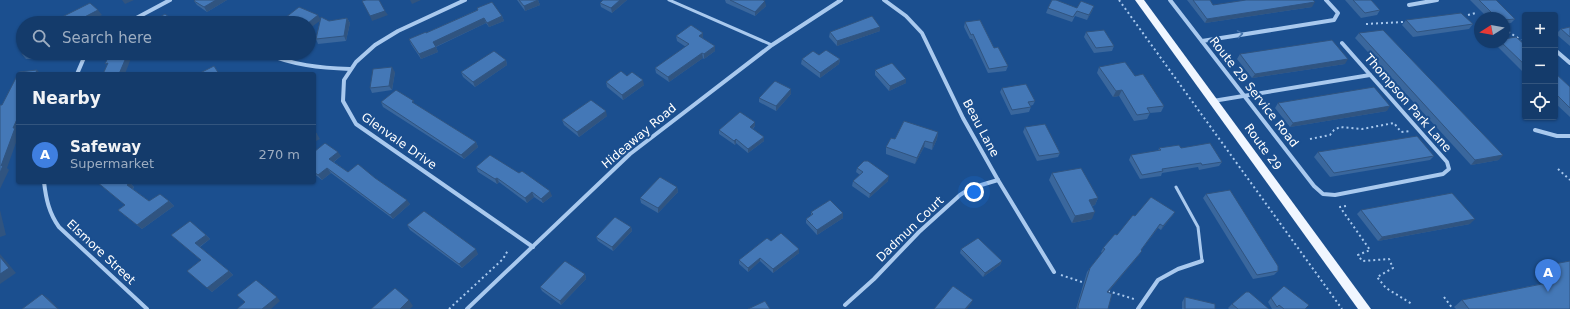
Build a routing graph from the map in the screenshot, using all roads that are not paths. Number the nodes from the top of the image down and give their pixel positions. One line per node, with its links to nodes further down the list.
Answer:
1 (170, 0): 11 (street)
2 (465, 0): 19 (street, Glenvale Drive)
3 (669, 0): 14 (lane)
4 (842, 0): 14 (street, Hideaway Road)
5 (884, 0): 26 (street, Beau Lane)
6 (1139, 0): 23 (main road, Route 29)
7 (1170, 0): 12 (street, Route 29 Service Road)
8 (1326, 0): 12 (street, one-way to 8)
9 (1437, 0): 10 (street)
10 (1409, 5)
11 (140, 16)
12 (1202, 41): 22 (street, Route 29 Service Road)
13 (1342, 43): 21 (street, Thompson Park Lane)
14 (772, 45): 30 (street, Hideaway Road)
15 (1558, 53): 18 (street)
16 (83, 60): 20 (street)
17 (279, 60): 19 (street)
18 (1570, 63)
19 (350, 70): 30 (street, Glenvale Drive)
20 (78, 72)
21 (1370, 75): 22 (street); 29 (street, Thompson Park Lane)
22 (1245, 96): 23 (street); 29 (street, Route 29 Service Road)
23 (1213, 101): 37 (main road, Route 29)
24 (1535, 130): 25 (street)
25 (1570, 136)
26 (998, 180): 32 (street, Beau Lane); 33 (street, Dadmun Court)
27 (44, 184): 34 (street, Elsmore Street)
28 (1176, 187): 31 (lane)
29 (1323, 194)
30 (533, 247): 35 (street, Hideaway Road)
31 (1202, 261): 36 (street)
32 (1054, 272)
33 (845, 305)
34 (144, 308)
35 (467, 309)
36 (1138, 309)
37 (1365, 309)

